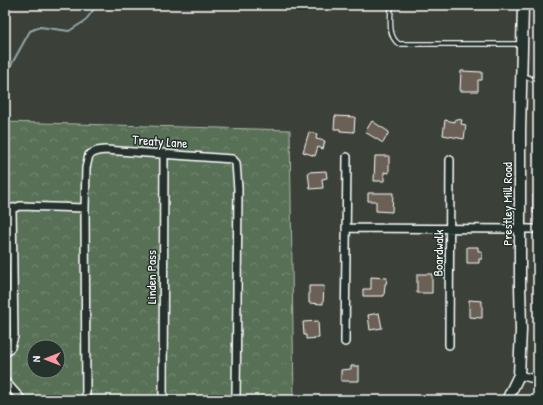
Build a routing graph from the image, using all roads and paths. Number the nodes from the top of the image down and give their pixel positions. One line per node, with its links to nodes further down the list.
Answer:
1 (391, 5): 3 (lane)
2 (523, 5): 3 (street, Prestley Mill Road)
3 (522, 44): 4 (street, Prestley Mill Road)
4 (522, 74): 5 (lane); 14 (street, Prestley Mill Road)
5 (538, 82)
6 (164, 153): 9 (street, Treaty Lane); 23 (street, Linden Pass); 24 (street, Treaty Lane)
7 (347, 157): 11 (street)
8 (450, 160): 12 (street, Boardwalk)
9 (85, 208): 10 (street); 22 (street, Treaty Lane)
10 (9, 210): 17 (street)
11 (346, 228): 12 (street); 15 (street)
12 (450, 229): 14 (street); 16 (street, Boardwalk)
13 (538, 229): 14 (street)
14 (520, 230): 18 (street, Prestley Mill Road)
15 (345, 342)
16 (449, 345)
17 (5, 353)
18 (519, 375): 19 (street); 25 (street, Prestley Mill Road)
19 (538, 380)
20 (5, 381): 21 (street)
21 (22, 400)
22 (86, 400)
23 (163, 400)
24 (236, 400)
25 (507, 400)

